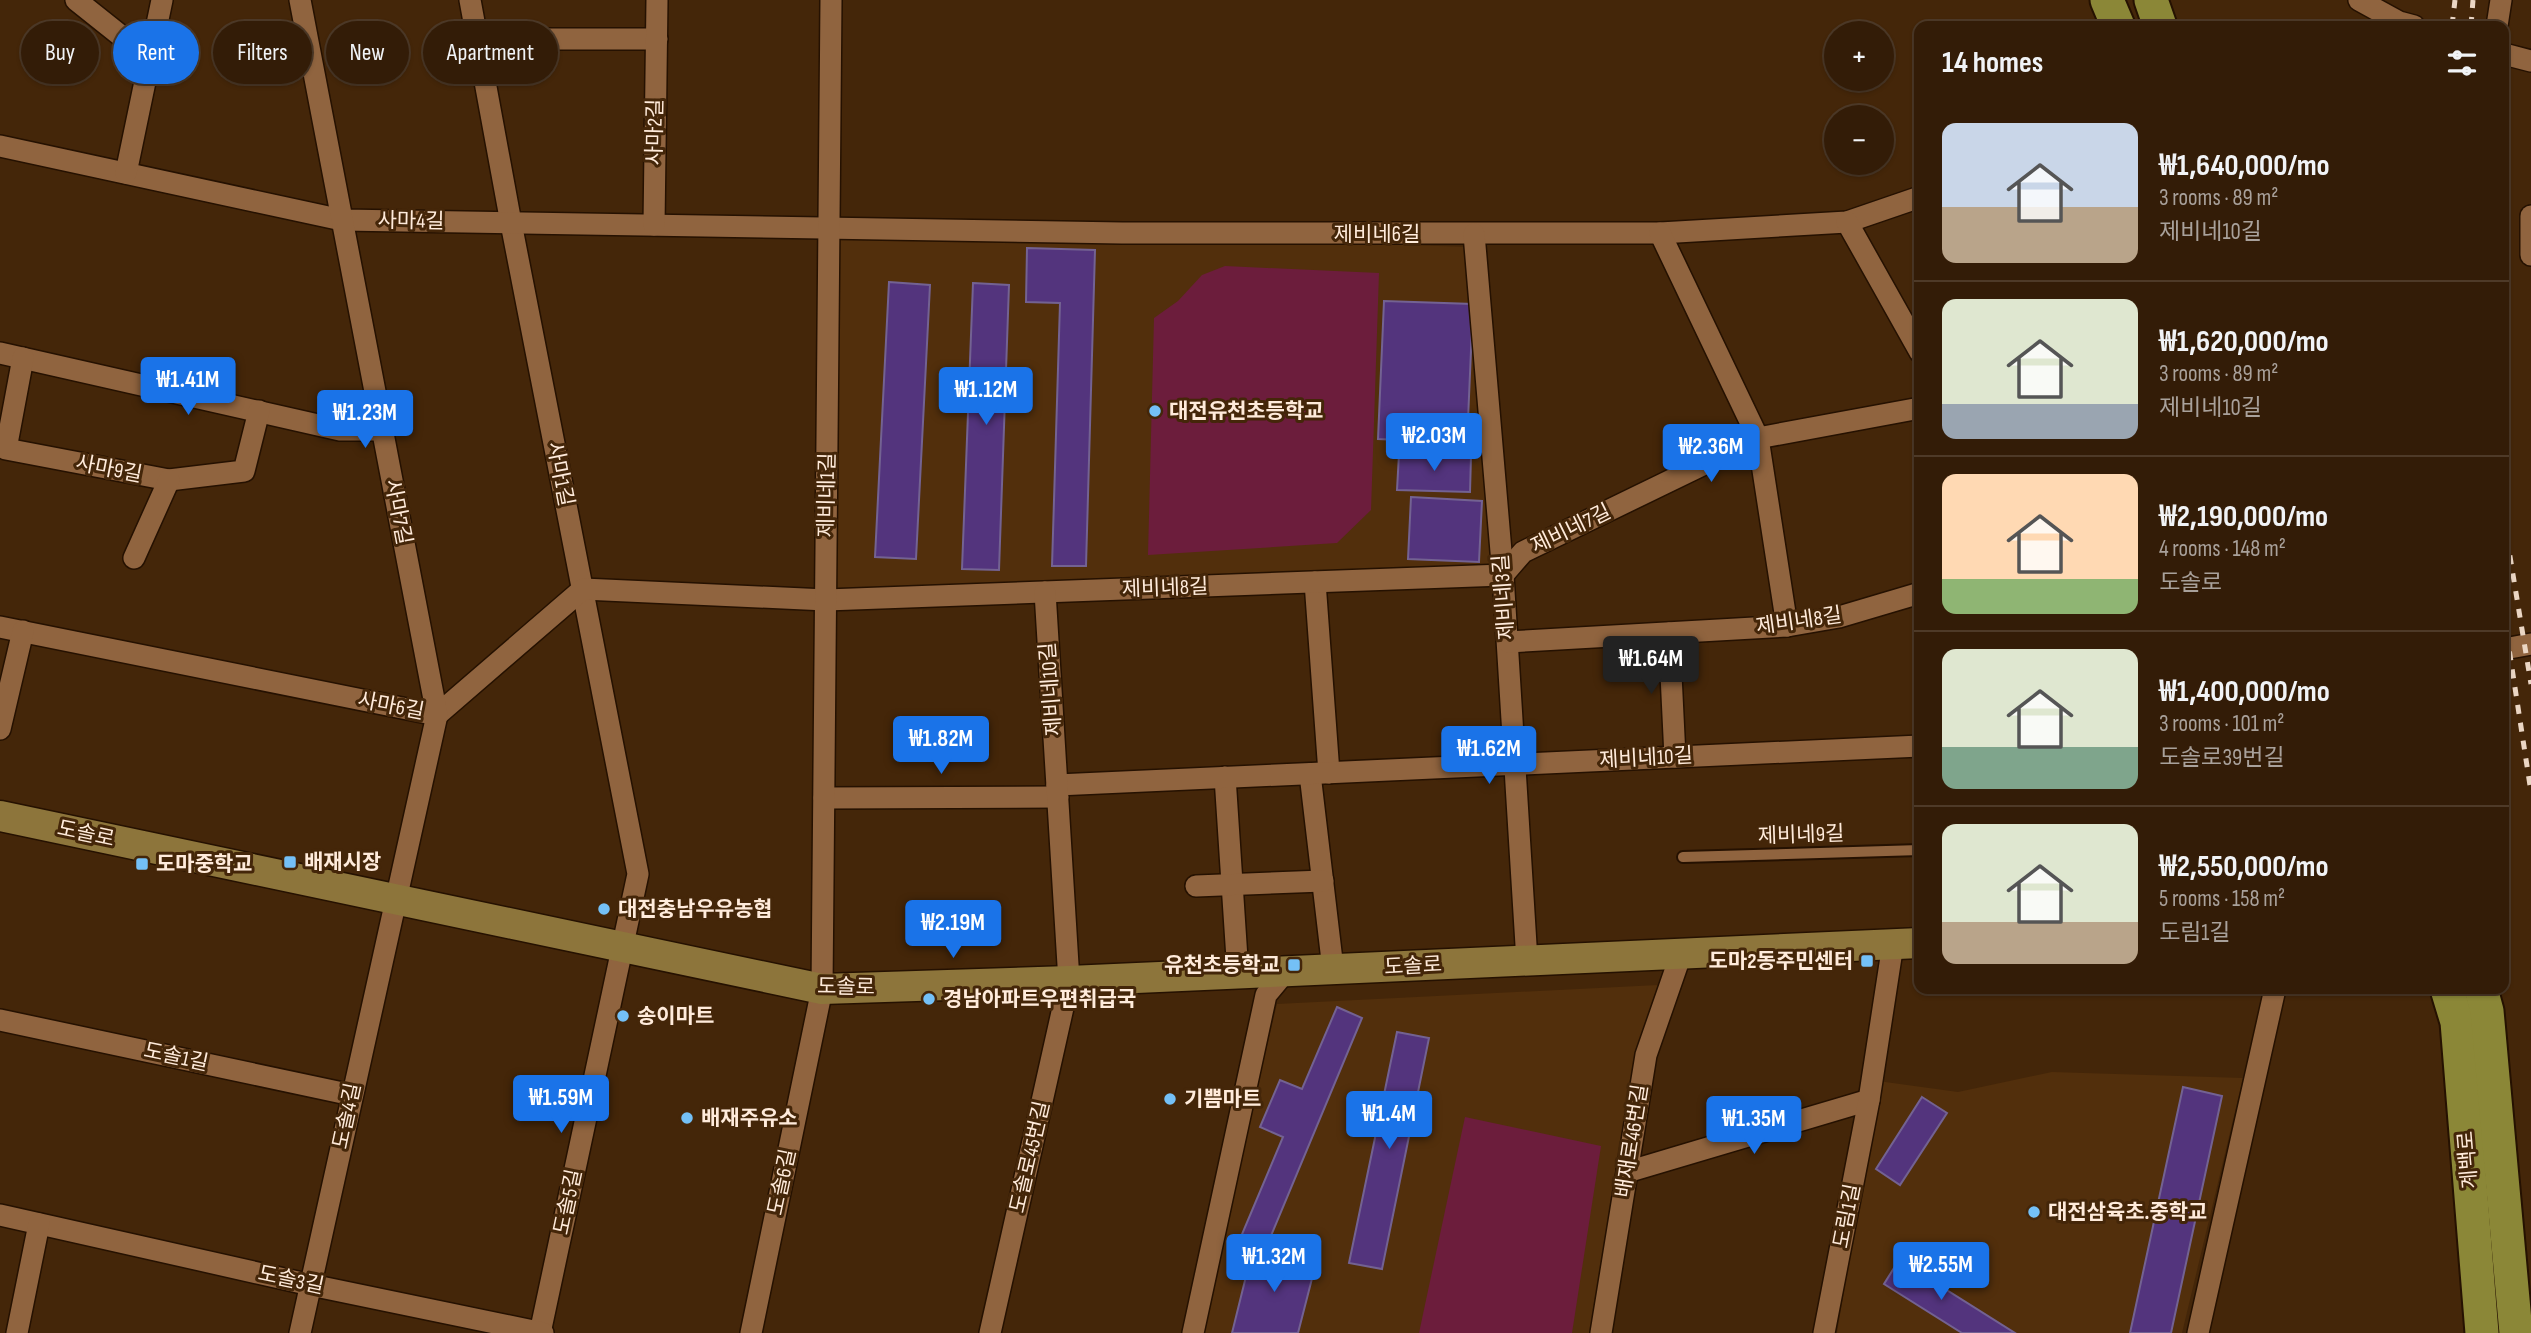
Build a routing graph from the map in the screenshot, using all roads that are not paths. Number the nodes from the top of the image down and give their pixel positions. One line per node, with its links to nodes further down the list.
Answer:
1 (76, 0): 17 (street)
2 (162, 0): 11 (street)
3 (300, 0): 27 (street, 사마7길)
4 (470, 0): 12 (street, 사마1길)
5 (657, 0): 19 (street, 사마2길)
6 (831, 0): 31 (street, 제비네1길)
7 (2108, 0): 13 (main road)
8 (2151, 0): 14 (main road)
9 (2359, 0): 15 (street)
10 (2501, 0): 16 (street)
11 (158, 21)
12 (474, 21)
13 (2116, 21)
14 (2158, 21)
15 (2397, 21)
16 (2498, 21)
17 (113, 30)
18 (558, 39): 19 (street)
19 (657, 39): 30 (street, 사마2길)
20 (2509, 55): 21 (street)
21 (2531, 61)
22 (145, 84): 25 (street)
23 (486, 84): 29 (street, 사마1길)
24 (0, 146): 25 (street, 사마4길)
25 (126, 173): 27 (street, 사마4길)
26 (1914, 199): 28 (street, 제비네6길)
27 (342, 220): 29 (street, 사마4길); 41 (street, 사마7길)
28 (1847, 222): 33 (street, 제비네6길); 36 (street)
29 (510, 223): 30 (street, 사마4길); 47 (street, 사마1길)
30 (654, 225): 31 (street, 사마4길)
31 (829, 227): 34 (street, 제비네6길); 50 (street, 제비네1길)
32 (2531, 227): 35 (street)
33 (1660, 233): 34 (street, 제비네6길); 42 (street)
34 (1474, 234): 45 (street, 제비네3길)
35 (2531, 256)
36 (1914, 341)
37 (0, 353): 38 (street)
38 (23, 358): 40 (street); 43 (street, 사마9길)
39 (1914, 409): 42 (street, 제비네7길)
40 (258, 411): 41 (street); 43 (street, 사마9길)
41 (383, 430): 58 (street, 사마7길)
42 (1758, 438): 45 (street, 제비네7길); 51 (street)
43 (169, 480): 44 (street)
44 (134, 558)
45 (1503, 575): 46 (street, 제비네8길); 55 (street, 제비네3길)
46 (1315, 582): 48 (street, 제비네8길); 63 (street)
47 (583, 589): 50 (street); 58 (street, 사마6길); 75 (street, 사마1길)
48 (1045, 592): 50 (street, 제비네8길); 65 (street, 제비네10길)
49 (1914, 595): 51 (street, 제비네8길)
50 (826, 600): 66 (street, 제비네1길)
51 (1787, 626): 54 (street, 제비네8길)
52 (0, 627): 53 (street, 사마6길)
53 (23, 631): 58 (street, 사마6길); 59 (street)
54 (1669, 633): 55 (street, 제비네8길); 61 (street)
55 (1508, 642): 62 (street, 제비네3길)
56 (2531, 644): 57 (street)
57 (2509, 648)
58 (437, 715): 73 (street, 사마7길)
59 (0, 729)
60 (1914, 746): 61 (street, 제비네10길)
61 (1675, 757): 62 (street, 제비네10길)
62 (1515, 764): 63 (street, 제비네10길); 77 (street, 제비네3길)
63 (1320, 773): 64 (street, 제비네10길); 70 (street)
64 (1225, 777): 65 (street, 제비네10길); 71 (street)
65 (1057, 791): 66 (street, 제비네10길); 81 (street, 제비네10길)
66 (824, 798): 82 (street, 제비네1길)
67 (0, 816): 73 (street, 도솔로)
68 (1914, 850): 69 (lane, 제비네9길)
69 (1683, 858)
70 (1323, 881): 71 (street); 78 (street)
71 (1231, 884): 72 (street); 80 (street)
72 (1196, 886)
73 (396, 900): 75 (street, 도솔로); 87 (street, 도솔4길)
74 (1906, 944): 76 (street, 도솔로); 88 (street, 도림1길)
75 (622, 947): 82 (street, 도솔로); 95 (street, 도솔5길)
76 (1681, 954): 77 (street, 도솔로); 89 (street, 배재로46번길)
77 (1527, 961): 78 (street, 도솔로)
78 (1333, 969): 79 (street, 도솔로)
79 (1286, 971): 80 (street, 도솔로); 98 (street)
80 (1238, 974): 81 (street, 도솔로)
81 (1069, 981): 82 (street, 도솔로); 97 (street, 도솔로45번길)
82 (822, 989): 96 (street, 도솔6길)
83 (2274, 994): 101 (street)
84 (2448, 994): 102 (main road, 계백로)
85 (2482, 994): 103 (main road, 계백로)
86 (0, 1020): 87 (street, 도솔1길)
87 (352, 1095): 92 (street, 도솔4길)
88 (1869, 1100): 89 (street); 100 (street, 도림1길)
89 (1627, 1172): 99 (street, 배재로46번길)
90 (0, 1215): 91 (street, 도솔3길)
91 (39, 1224): 92 (street, 도솔3길); 93 (street)
92 (311, 1284): 94 (street, 도솔4길); 95 (street, 도솔3길)
93 (17, 1333)
94 (299, 1333)
95 (541, 1333)
96 (751, 1333)
97 (990, 1333)
98 (1193, 1333)
99 (1601, 1333)
100 (1824, 1333)
101 (2198, 1333)
102 (2482, 1333)
103 (2516, 1333)

